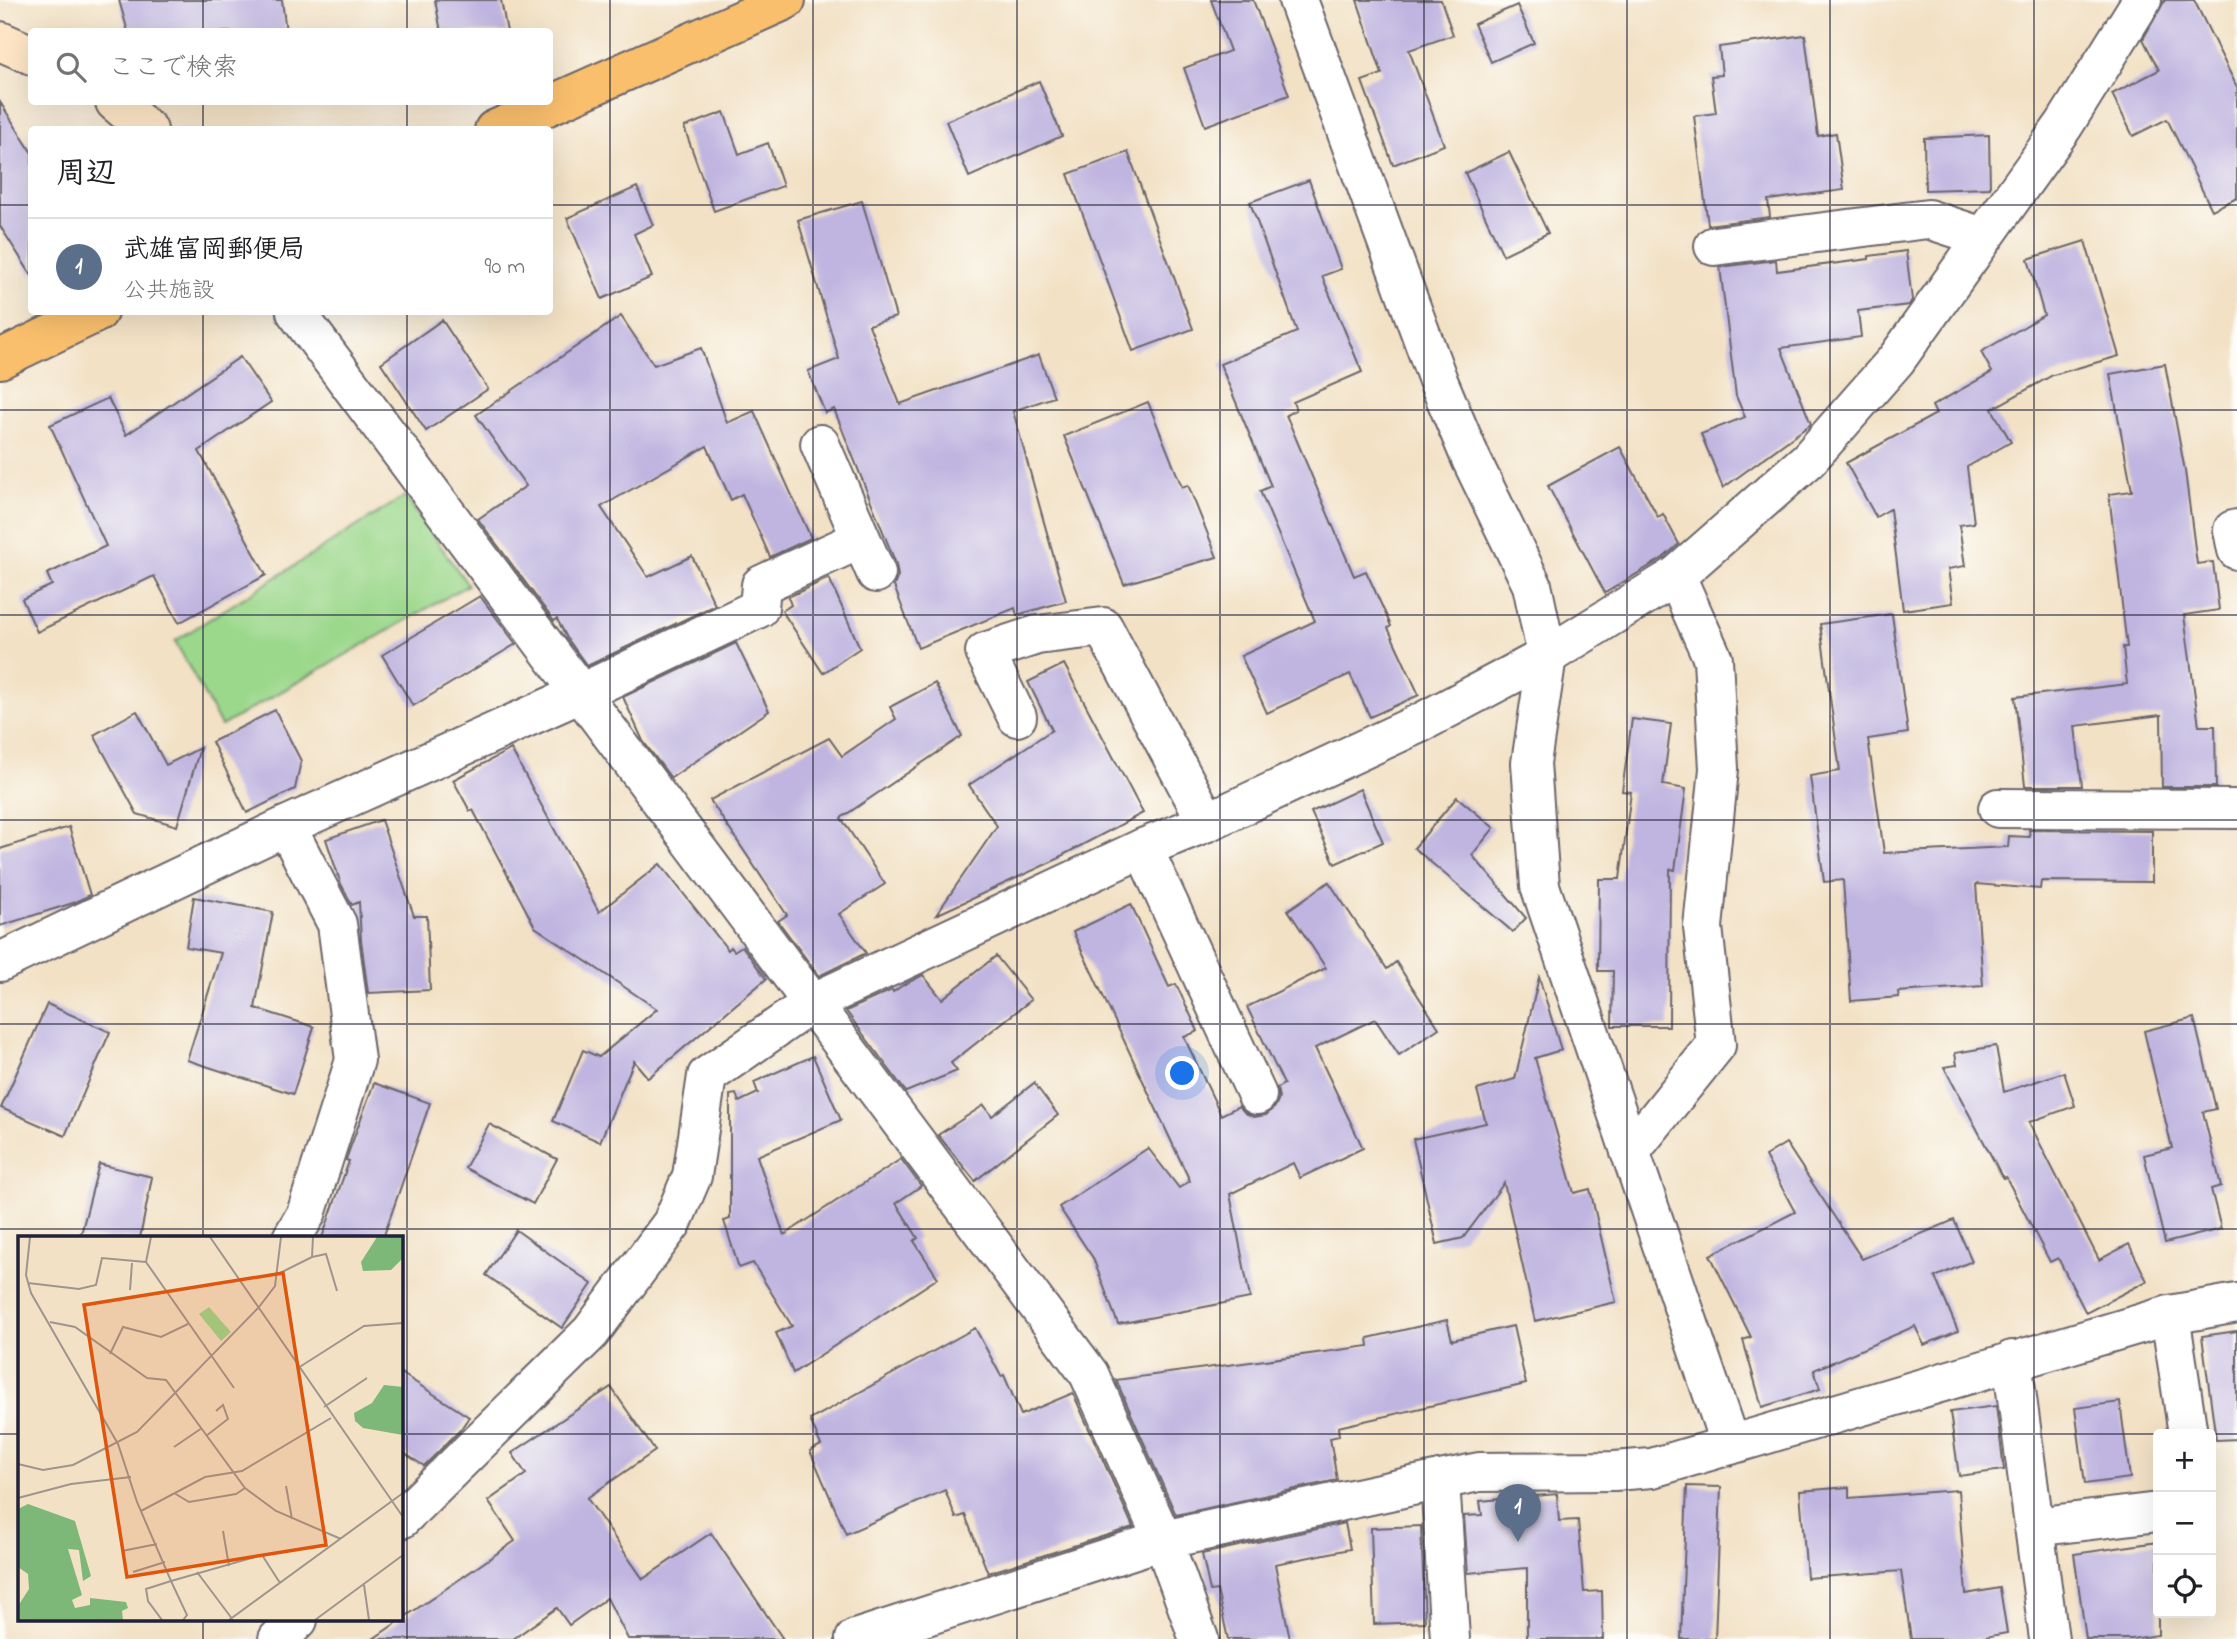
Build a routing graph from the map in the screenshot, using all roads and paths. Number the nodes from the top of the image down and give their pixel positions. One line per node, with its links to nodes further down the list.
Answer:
1 (785, 0): 4 (main road)
2 (1298, 0): 20 (street)
3 (2142, 0): 9 (street)
4 (553, 104)
5 (119, 105): 7 (main road)
6 (550, 105): 8 (main road)
7 (143, 126)
8 (503, 126)
9 (1983, 237): 10 (street); 19 (street)
10 (1714, 246)
11 (92, 315): 13 (main road)
12 (298, 315): 21 (street)
13 (0, 359)
14 (820, 444): 16 (street)
15 (2237, 529): 17 (street)
16 (861, 538): 18 (street); 21 (street)
17 (2237, 550)
18 (876, 573)
19 (1676, 576): 20 (street); 31 (street)
20 (1547, 656): 25 (street); 31 (street)
21 (581, 693): 26 (street); 29 (street)
22 (1017, 717): 25 (street)
23 (1997, 808): 24 (street)
24 (2237, 809)
25 (1206, 822): 27 (street)
26 (286, 825): 28 (street); 32 (street)
27 (1143, 848): 29 (street); 30 (street)
28 (0, 962)
29 (812, 1003): 39 (street); 42 (street)
30 (1257, 1095)
31 (1630, 1152): 37 (street)
32 (293, 1236)
33 (2237, 1303): 34 (street)
34 (2170, 1315): 35 (street); 36 (street)
35 (2012, 1360): 37 (street); 41 (street)
36 (2187, 1429)
37 (1730, 1445): 38 (street)
38 (1440, 1480): 42 (street); 47 (street)
39 (410, 1495)
40 (2153, 1513): 41 (street)
41 (2034, 1527): 48 (street)
42 (1163, 1540): 45 (street); 46 (street)
43 (296, 1622): 44 (street)
44 (278, 1639)
45 (855, 1639)
46 (1199, 1639)
47 (1450, 1639)
48 (2049, 1639)

